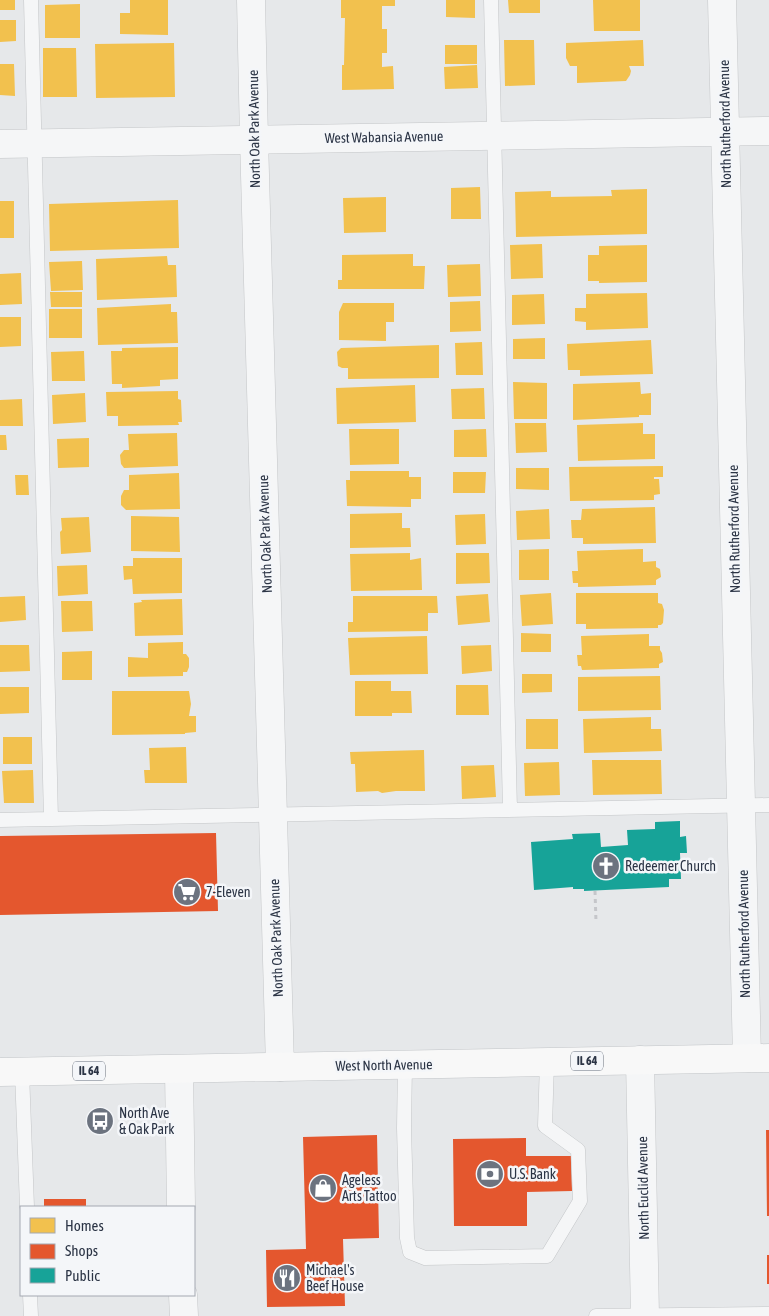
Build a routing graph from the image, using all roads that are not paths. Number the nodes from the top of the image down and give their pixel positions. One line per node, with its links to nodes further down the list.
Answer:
1 (31, 0): 9 (lane)
2 (251, 0): 8 (street, North Oak Park Avenue)
3 (491, 0): 7 (lane)
4 (722, 0): 6 (street, North Rutherford Avenue)
5 (769, 131): 6 (street, West Wabansia Avenue)
6 (725, 132): 7 (street, West Wabansia Avenue); 11 (street, North Rutherford Avenue)
7 (494, 136): 8 (street, West Wabansia Avenue); 13 (lane)
8 (254, 139): 9 (street, West Wabansia Avenue); 14 (street, North Oak Park Avenue)
9 (34, 143): 10 (street, West Wabansia Avenue); 15 (lane)
10 (0, 144)
11 (741, 806): 12 (lane); 13 (lane); 17 (street, North Rutherford Avenue)
12 (769, 806)
13 (510, 810): 14 (lane)
14 (273, 815): 15 (lane); 21 (street, North Oak Park Avenue)
15 (51, 819): 16 (lane)
16 (0, 820)
17 (758, 1058): 18 (main road, West North Avenue / IL 64)
18 (640, 1060): 19 (main road, West North Avenue / IL 64); 32 (street, North Euclid Avenue)
19 (546, 1062): 20 (main road, West North Avenue / IL 64); 20 (lane)
20 (405, 1064): 21 (main road, West North Avenue / IL 64)
21 (280, 1067): 22 (main road, West North Avenue / IL 64)
22 (179, 1070): 23 (main road, West North Avenue / IL 64); 25 (street)
23 (11, 1072): 24 (lane)
24 (27, 1206)
25 (181, 1206)
26 (30, 1296): 29 (lane)
27 (183, 1296): 30 (street)
28 (769, 1314): 32 (lane)
29 (31, 1316)
30 (184, 1316)
31 (596, 1316): 32 (lane)
32 (645, 1316)

